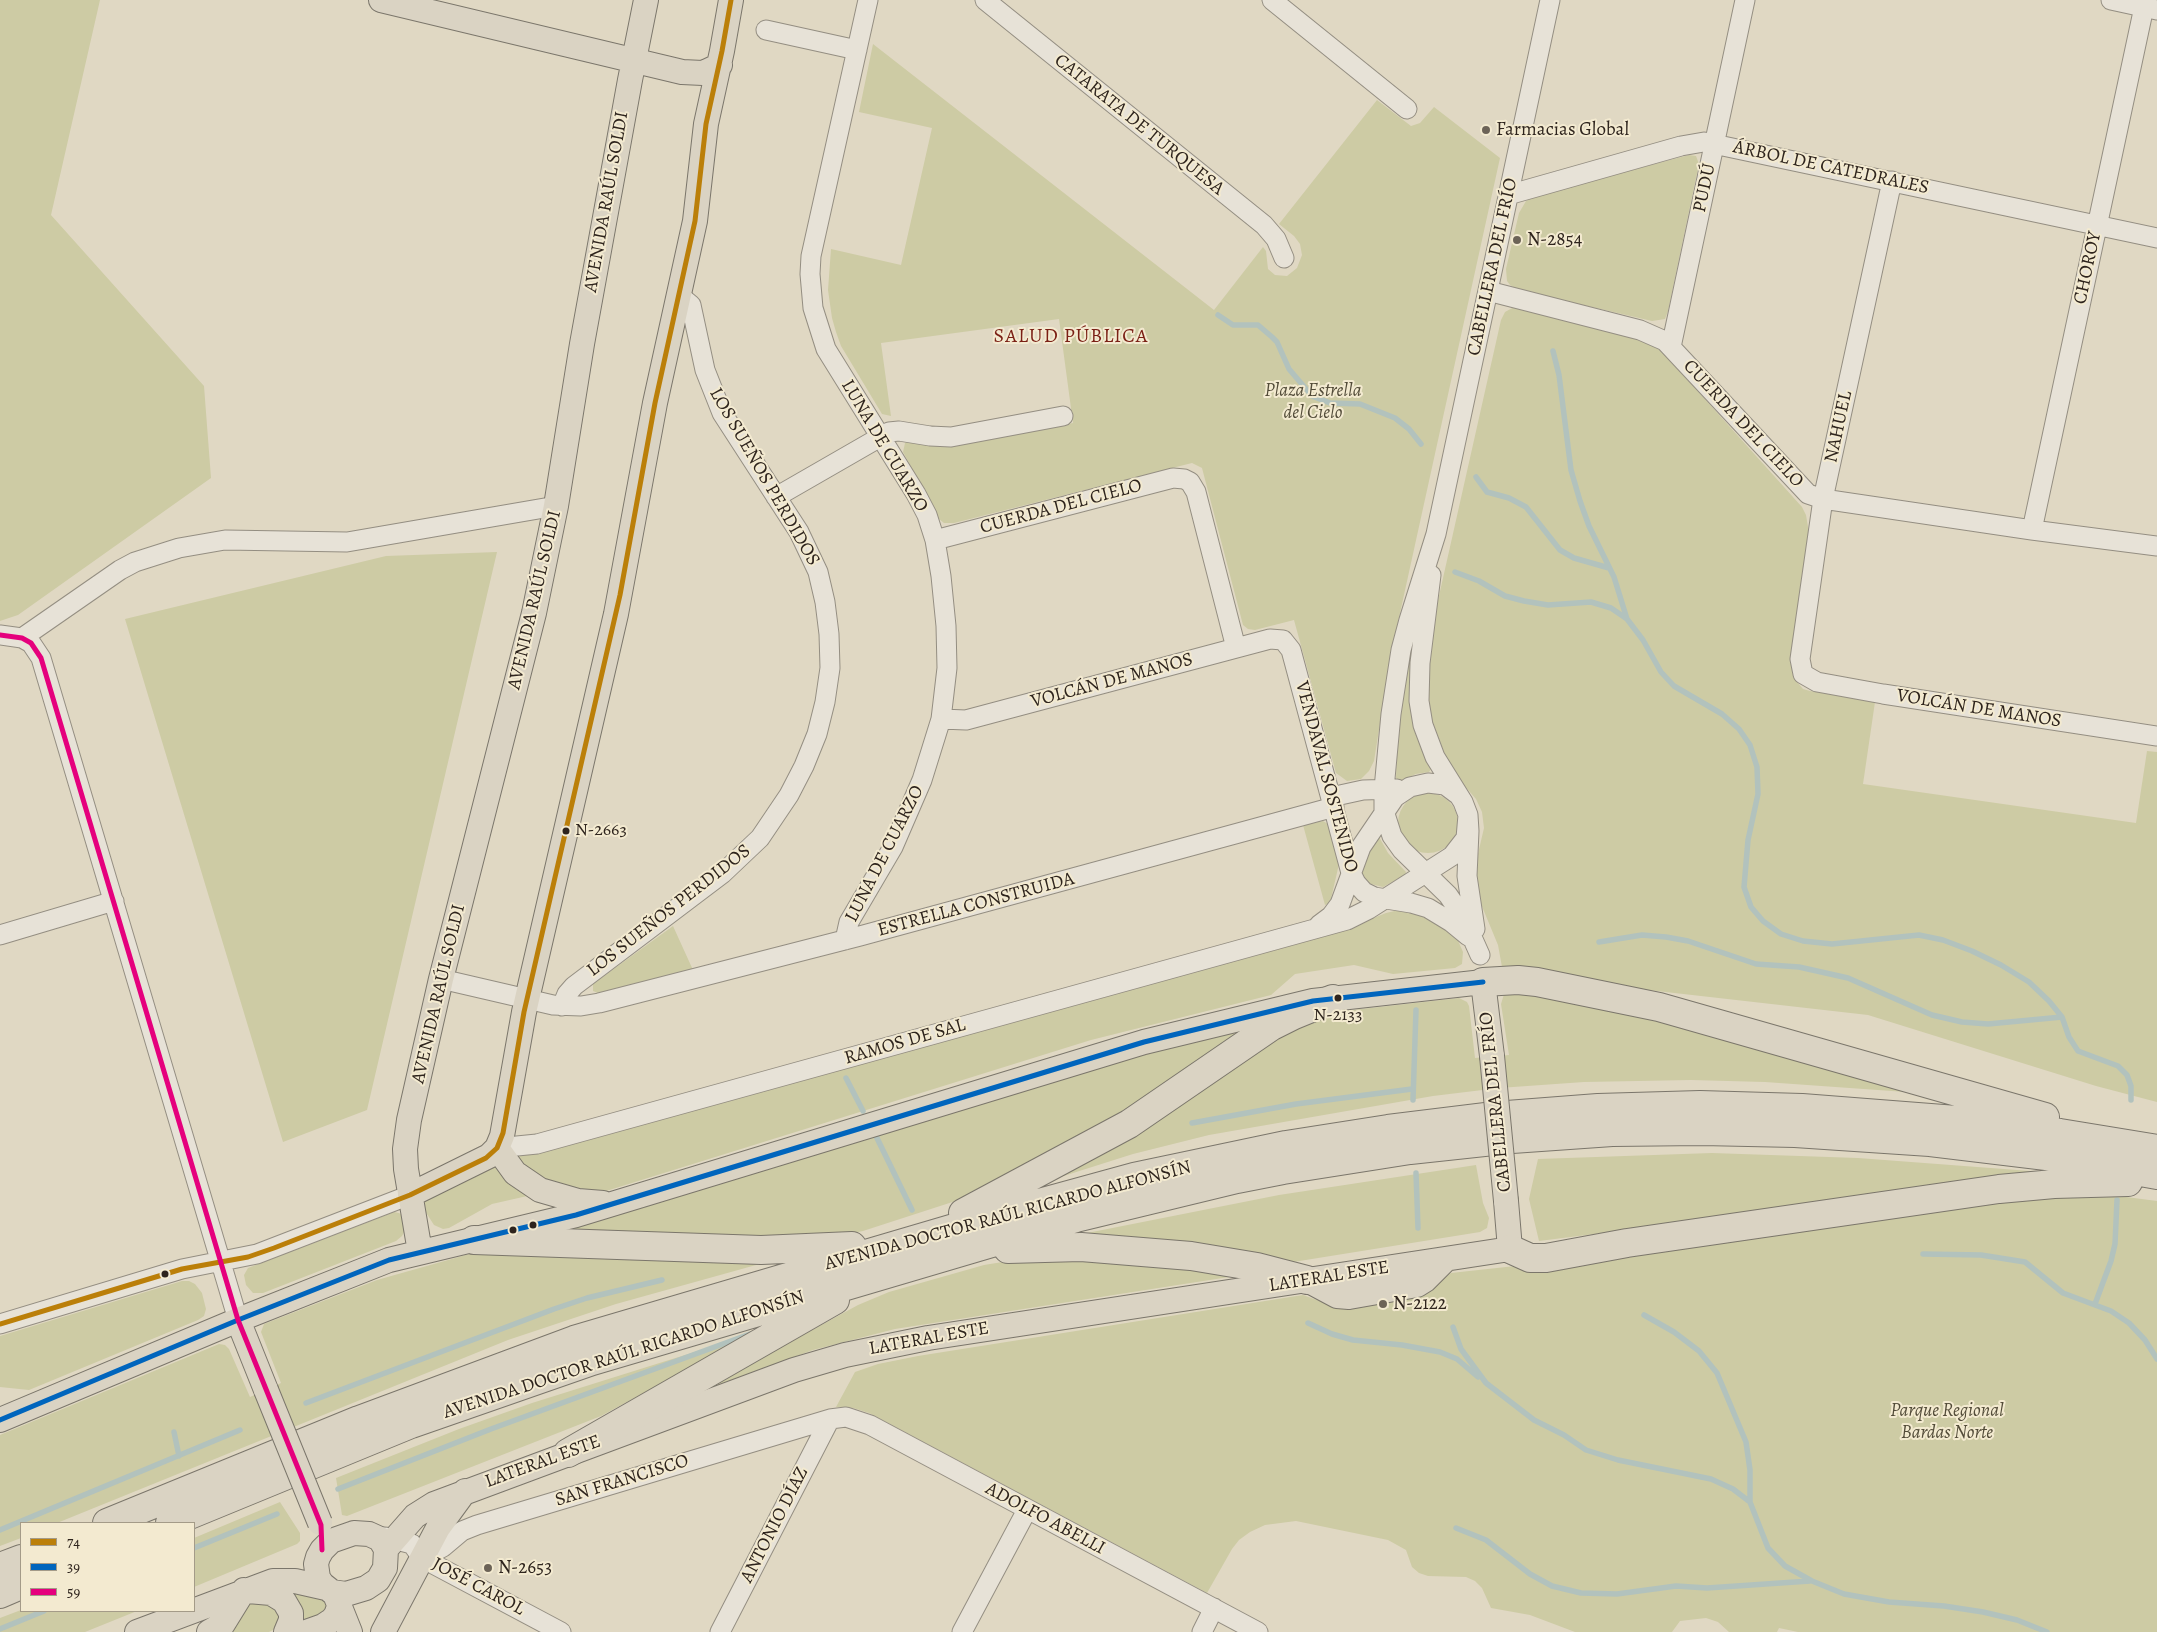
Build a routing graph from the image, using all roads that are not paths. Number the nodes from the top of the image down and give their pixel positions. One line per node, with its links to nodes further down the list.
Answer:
1 (381, 0): 13 (main road)
2 (646, 0): 13 (main road, AVENIDA RAÚL SOLDI)
3 (731, 0): 14 (main road)
4 (868, 0): 12 (street, LUNA DE CUARZO)
5 (985, 0): 21 (street, CATARATA DE TURQUESA)
6 (1272, 0): 15 (street)
7 (1550, 0): 18 (street, CABELLERA DEL FRÍO)
8 (1745, 0): 16 (street, PUDÚ)
9 (2118, 1): 10 (street)
10 (2150, 8): 19 (street, CHOROY)
11 (766, 30): 12 (street)
12 (857, 50): 26 (street, LUNA DE CUARZO)
13 (633, 62): 14 (main road); 29 (main road, AVENIDA RAÚL SOLDI)
14 (720, 65): 23 (main road)
15 (1406, 109)
16 (1714, 142): 17 (street, ÁRBOL DE CATEDRALES); 18 (street, ÁRBOL DE CATEDRALES); 24 (street, PUDÚ)
17 (1892, 180): 19 (street, ÁRBOL DE CATEDRALES); 28 (street, NAHUEL)
18 (1508, 195): 22 (street, CABELLERA DEL FRÍO)
19 (2097, 225): 20 (street, ÁRBOL DE CATEDRALES); 30 (street, CHOROY)
20 (2157, 238)
21 (1284, 258)
22 (1488, 291): 24 (street, CUERDA DEL CIELO); 31 (street, CABELLERA DEL FRÍO)
23 (679, 295): 27 (street, LOS SUEÑOS PERDIDOS); 58 (main road)
24 (1671, 347): 28 (street, CUERDA DEL CIELO)
25 (1063, 416): 26 (street)
26 (880, 436): 27 (street); 32 (street, LUNA DE CUARZO)
27 (776, 497): 59 (street, LOS SUEÑOS PERDIDOS)
28 (1823, 499): 30 (street, CUERDA DEL CIELO); 38 (street, NAHUEL)
29 (556, 506): 35 (street); 55 (main road, AVENIDA RAÚL SOLDI)
30 (2032, 530): 33 (street, CUERDA DEL CIELO)
31 (1436, 534): 41 (street, CABELLERA DEL FRÍO); 43 (street, CABELLERA DEL FRÍO)
32 (935, 540): 37 (street, CUERDA DEL CIELO); 39 (street, LUNA DE CUARZO)
33 (2157, 546)
34 (0, 635): 35 (street)
35 (22, 638): 50 (street)
36 (1283, 640): 37 (street, VOLCÁN DE MANOS); 44 (street, VENDAVAL SOSTENIDO)
37 (1236, 648): 39 (street, VOLCÁN DE MANOS)
38 (1803, 674): 40 (street, VOLCÁN DE MANOS)
39 (941, 719): 53 (street, LUNA DE CUARZO)
40 (2157, 736)
41 (1384, 789): 42 (street, ESTRELLA CONSTRUIDA); 44 (street, ESTRELLA CONSTRUIDA); 45 (street, CABELLERA DEL FRÍO)
42 (1405, 790): 43 (street); 45 (street)
43 (1459, 796): 46 (street, CABELLERA DEL FRÍO)
44 (1332, 802): 47 (street, VENDAVAL SOSTENIDO); 53 (street, ESTRELLA CONSTRUIDA)
45 (1384, 811): 47 (street, RAMOS DE SAL); 48 (street, CABELLERA DEL FRÍO)
46 (1468, 815): 48 (street); 54 (street, CABELLERA DEL FRÍO)
47 (1351, 873): 49 (street, VENDAVAL SOSTENIDO); 51 (street, RAMOS DE SAL)
48 (1426, 874): 49 (street, RAMOS DE SAL); 54 (street, CABELLERA DEL FRÍO)
49 (1385, 900): 51 (street, RAMOS DE SAL); 54 (street, VENDAVAL SOSTENIDO)
50 (114, 901): 52 (street); 71 (street)
51 (1311, 929): 60 (street, RAMOS DE SAL)
52 (0, 935)
53 (845, 940): 59 (street, ESTRELLA CONSTRUIDA)
54 (1477, 948): 56 (street, CABELLERA DEL FRÍO)
55 (441, 979): 58 (street, ESTRELLA CONSTRUIDA); 64 (main road, AVENIDA RAÚL SOLDI)
56 (1483, 982): 57 (main road); 61 (highway); 68 (main road, CABELLERA DEL FRÍO, bridge)
57 (1333, 999): 65 (main road); 67 (highway)
58 (526, 1000): 59 (street, ESTRELLA CONSTRUIDA); 60 (main road)
59 (562, 1006)
60 (498, 1148): 64 (main road); 65 (main road)
61 (2157, 1149): 67 (highway, AVENIDA DOCTOR RAÚL RICARDO ALFONSÍN)
62 (2157, 1175): 70 (highway, AVENIDA DOCTOR RAÚL RICARDO ALFONSÍN)
63 (2157, 1181): 68 (highway)
64 (410, 1195): 69 (main road, AVENIDA RAÚL SOLDI); 71 (street)
65 (612, 1204): 66 (main road)
66 (474, 1240): 67 (highway); 69 (main road)
67 (904, 1242): 81 (highway, AVENIDA DOCTOR RAÚL RICARDO ALFONSÍN)
68 (1510, 1249): 73 (main road)
69 (420, 1252): 74 (main road)
70 (954, 1254): 72 (highway, AVENIDA DOCTOR RAÚL RICARDO ALFONSÍN); 73 (highway)
71 (221, 1261): 74 (street); 75 (street)
72 (876, 1277): 78 (highway); 82 (highway, AVENIDA DOCTOR RAÚL RICARDO ALFONSÍN)
73 (1307, 1280): 78 (main road, LATERAL ESTE)
74 (238, 1320): 77 (main road); 83 (main road, bridge)
75 (0, 1324)
76 (830, 1419): 80 (street, ADOLFO ABELLI); 86 (street, SAN FRANCISCO); 105 (street, ANTONIO DÍAZ)
77 (0, 1420)
78 (568, 1453): 79 (main road, LATERAL ESTE)
79 (465, 1490): 84 (main road, LATERAL ESTE); 86 (main road)
80 (1027, 1510): 94 (street, ADOLFO ABELLI); 106 (street)
81 (109, 1522)
82 (172, 1522)
83 (321, 1524): 84 (main road); 85 (main road)
84 (376, 1542): 85 (main road, LATERAL ESTE); 86 (street, JOSÉ CAROL); 90 (main road); 93 (main road)
85 (322, 1550): 93 (main road)
86 (422, 1558): 90 (main road); 103 (main road); 104 (street, JOSÉ CAROL)
87 (20, 1559): 88 (highway)
88 (0, 1568)
89 (20, 1585): 92 (highway)
90 (391, 1586): 93 (main road); 103 (main road)
91 (244, 1590): 93 (main road); 95 (main road); 98 (main road); 99 (main road)
92 (0, 1594)
93 (338, 1594): 100 (main road); 102 (main road)
94 (1214, 1608): 107 (street); 108 (street, ADOLFO ABELLI)
95 (195, 1611)
96 (193, 1612): 97 (main road)
97 (137, 1632)
98 (209, 1632)
99 (286, 1632)
100 (306, 1632): 101 (main road)
101 (310, 1632)
102 (350, 1632)
103 (383, 1632)
104 (561, 1632)
105 (720, 1632)
106 (962, 1632)
107 (1202, 1632)
108 (1258, 1632)

